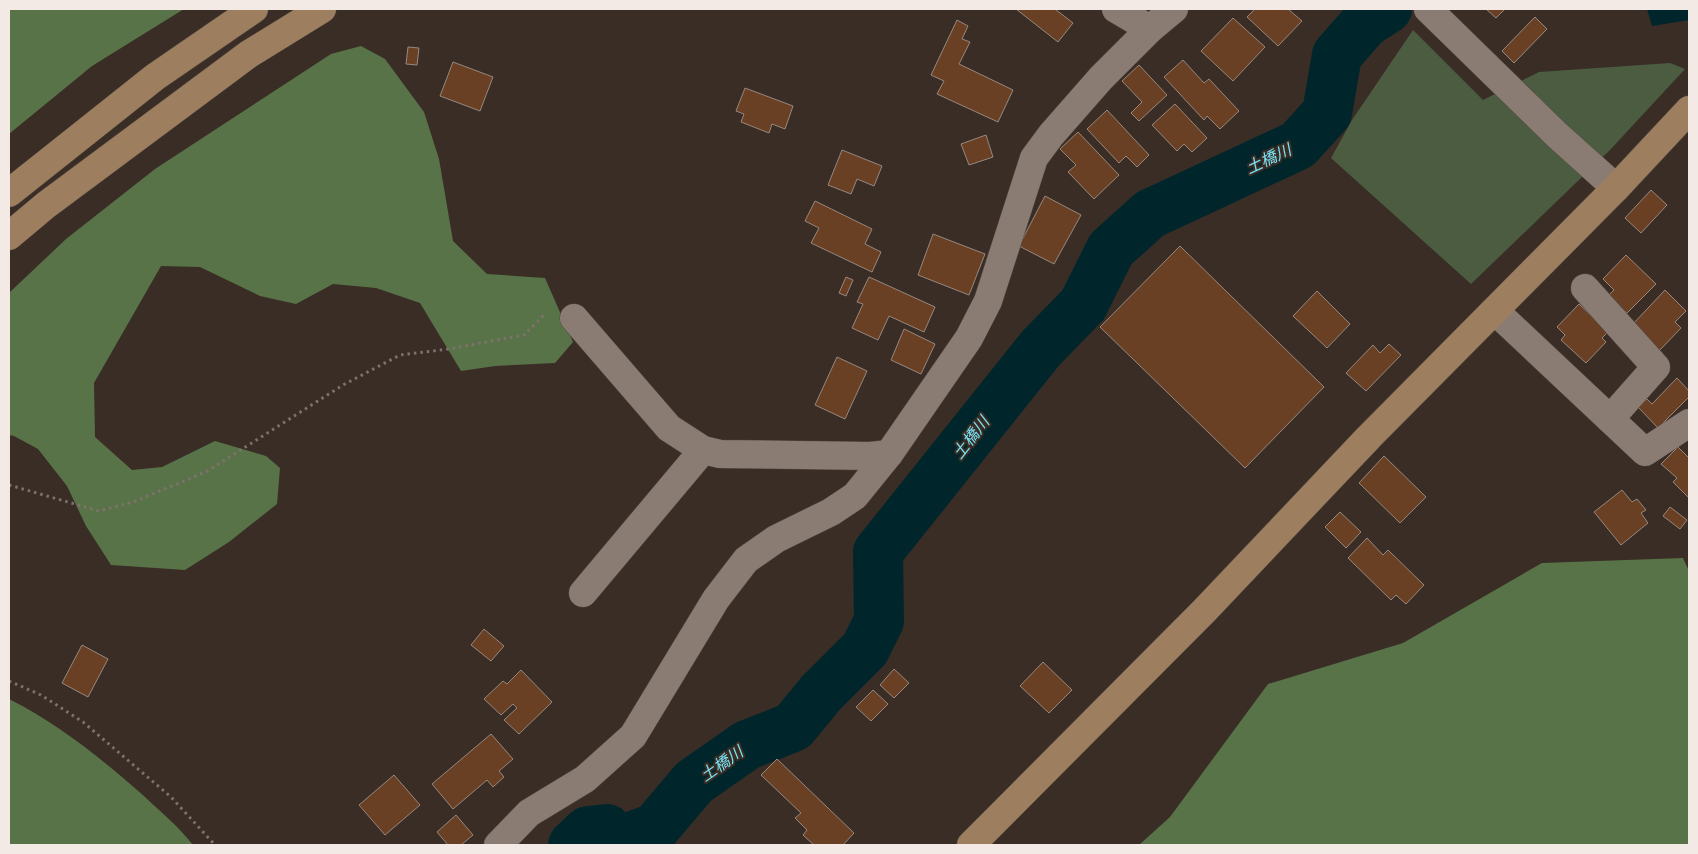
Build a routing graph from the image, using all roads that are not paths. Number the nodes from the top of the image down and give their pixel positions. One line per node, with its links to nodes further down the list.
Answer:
1 (254, 9): 9 (street)
2 (322, 9): 10 (street)
3 (1116, 9): 6 (street)
4 (1174, 9): 6 (street)
5 (1428, 9): 8 (street)
6 (1150, 29): 17 (street)
7 (1689, 110): 8 (street)
8 (1616, 188): 12 (street)
9 (9, 193)
10 (9, 236)
11 (1585, 288): 14 (street)
12 (1495, 311): 14 (street); 20 (street)
13 (574, 318): 16 (street)
14 (1610, 419): 15 (street)
15 (1689, 423)
16 (703, 450): 17 (street); 18 (street)
17 (889, 454): 19 (street)
18 (583, 593)
19 (498, 845)
20 (971, 845)

